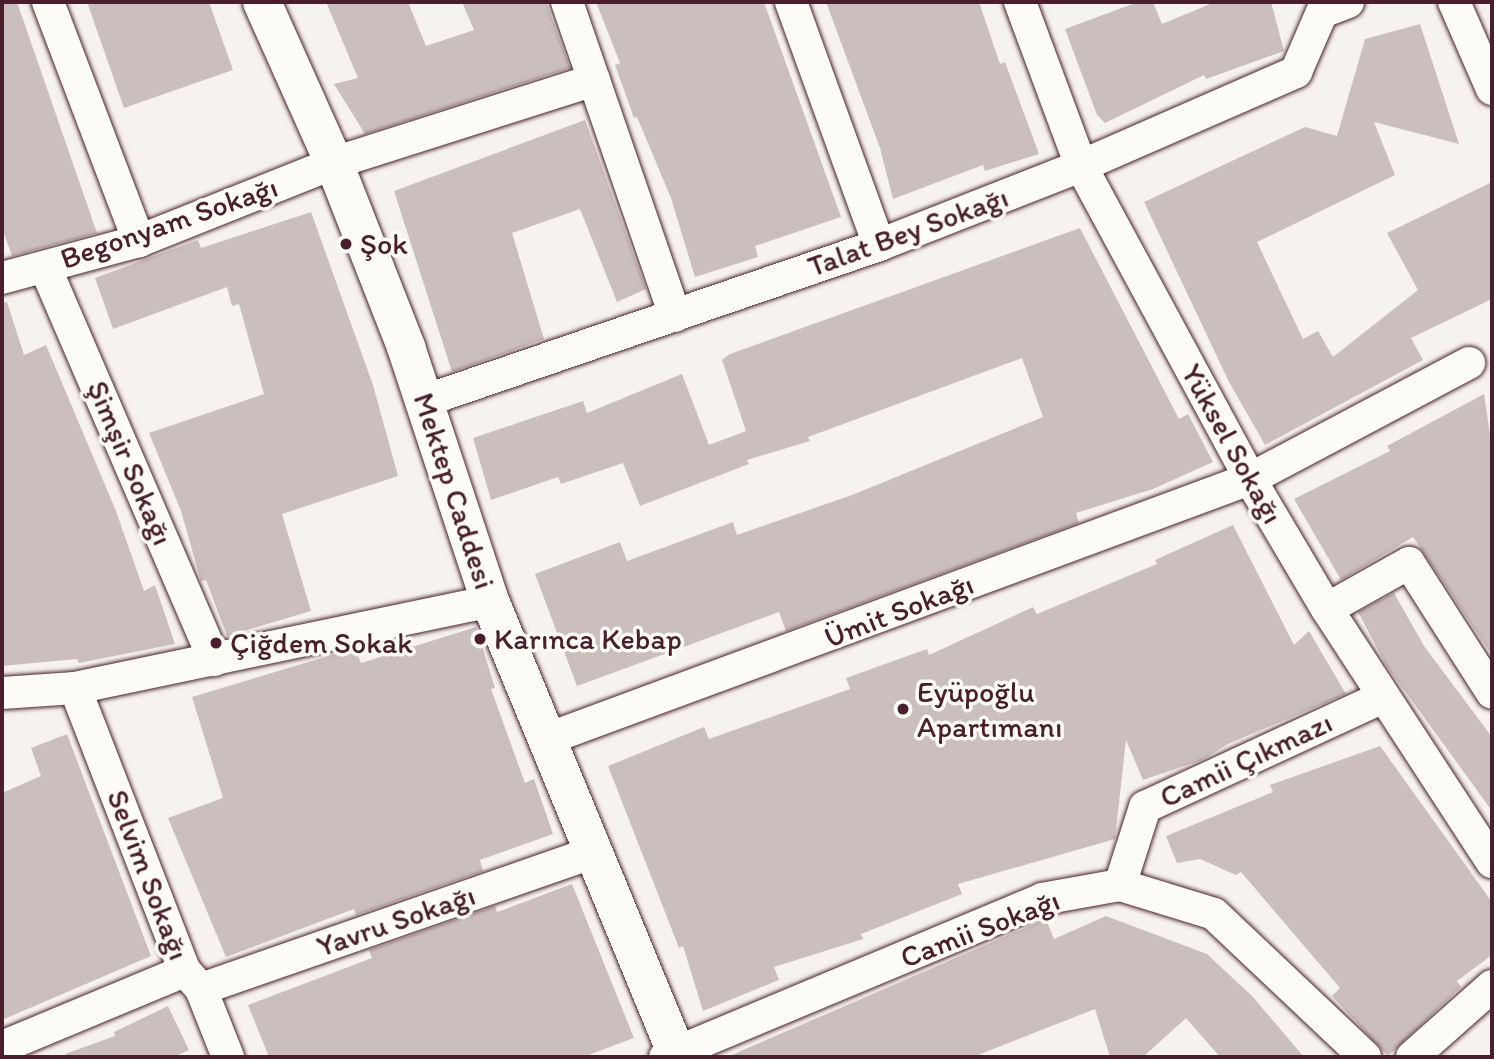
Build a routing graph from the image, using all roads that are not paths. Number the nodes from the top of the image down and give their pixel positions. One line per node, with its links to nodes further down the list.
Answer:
1 (48, 2): 13 (street)
2 (262, 2): 11 (street, Mektep Caddesi)
3 (567, 2): 9 (street)
4 (790, 2): 14 (street)
5 (1020, 2): 12 (street, Yüksel Sokağı)
6 (1348, 2): 8 (street, Talat Bey Sokağı)
7 (1454, 2): 10 (street)
8 (1310, 13): 12 (street, Talat Bey Sokağı)
9 (594, 80): 11 (street, Begonyam Sokağı); 17 (street)
10 (1492, 89)
11 (334, 163): 13 (street, Begonyam Sokağı); 19 (street, Mektep Caddesi)
12 (1081, 166): 14 (street, Talat Bey Sokağı); 20 (street, Yüksel Sokağı)
13 (139, 241): 15 (street, Begonyam Sokağı)
14 (879, 245): 17 (street, Talat Bey Sokağı)
15 (45, 267): 16 (street, Begonyam Sokağı); 23 (street, Şimşir Sokağı)
16 (2, 278)
17 (675, 316): 19 (street, Talat Bey Sokağı)
18 (1469, 363): 20 (street, Ümit Sokağı)
19 (424, 401): 21 (street, Mektep Caddesi)
20 (1250, 480): 22 (street, Yüksel Sokağı); 28 (street, Ümit Sokağı)
21 (490, 601): 23 (street); 28 (street, Mektep Caddesi)
22 (1327, 609): 26 (street); 27 (street, Yüksel Sokağı)
23 (214, 660): 24 (street)
24 (75, 688): 25 (street); 32 (street, Selvim Sokağı)
25 (2, 693)
26 (1492, 693)
27 (1383, 697): 30 (street, Yüksel Sokağı); 31 (street, Camii Çıkmazı)
28 (547, 739): 29 (street, Mektep Caddesi)
29 (591, 853): 32 (street, Yavru Sokağı); 35 (street, Mektep Caddesi)
30 (1492, 862)
31 (1120, 885): 35 (street, Camii Sokağı); 37 (street, Camii Sokağı)
32 (193, 980): 34 (street, Yavru Sokağı); 36 (street, Selvim Sokağı)
33 (1492, 986): 38 (street)
34 (2, 1047)
35 (673, 1056)
36 (228, 1057)
37 (1365, 1057)
38 (1412, 1057)

